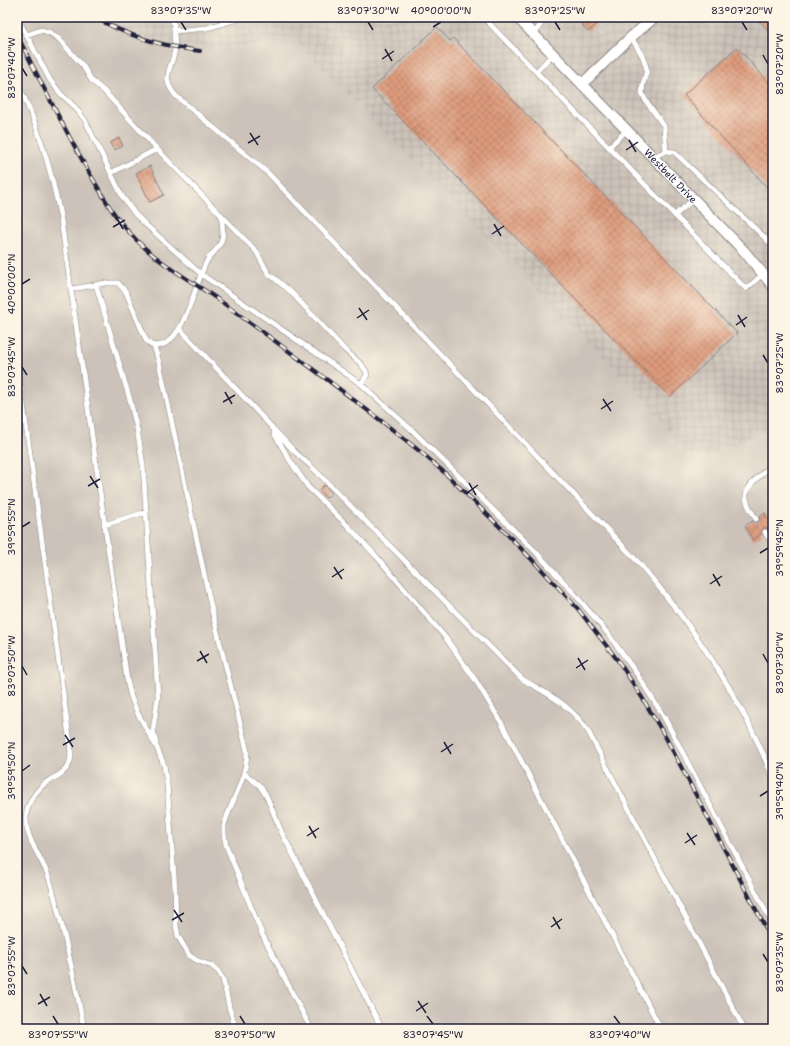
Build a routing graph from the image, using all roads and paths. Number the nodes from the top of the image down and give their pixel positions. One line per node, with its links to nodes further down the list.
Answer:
1 (170, 17): 8 (lane)
2 (244, 17): 8 (lane)
3 (483, 17): 13 (lane)
4 (516, 17): 9 (street, Westbelt Drive)
5 (547, 17): 9 (lane)
6 (655, 17): 11 (street)
7 (17, 18): 10 (lane)
8 (174, 31): 43 (lane)
9 (533, 34): 12 (street, Westbelt Drive)
10 (26, 35): 18 (lane); 21 (lane)
11 (630, 38): 15 (street); 19 (lane)
12 (553, 54): 13 (lane); 15 (street, Westbelt Drive)
13 (536, 72): 17 (lane)
14 (17, 83): 29 (lane)
15 (582, 84): 16 (street, Westbelt Drive)
16 (627, 130): 17 (lane); 20 (street, Westbelt Drive)
17 (609, 147): 24 (lane)
18 (157, 149): 21 (lane); 23 (lane)
19 (666, 151): 20 (lane); 25 (lane)
20 (653, 157): 22 (street, Westbelt Drive)
21 (111, 173): 26 (lane)
22 (694, 199): 24 (lane); 27 (street, Westbelt Drive)
23 (221, 215): 26 (lane); 33 (lane)
24 (675, 216): 27 (lane)
25 (773, 246)
26 (201, 274): 30 (lane); 33 (lane)
27 (770, 279)
28 (96, 285): 29 (lane); 31 (lane); 36 (lane)
29 (72, 289): 38 (lane)
30 (180, 329): 31 (lane); 34 (lane)
31 (154, 346): 42 (lane)
32 (17, 360): 45 (lane)
33 (361, 384): 44 (lane)
34 (269, 424): 49 (lane); 50 (lane)
35 (773, 464): 37 (lane)
36 (146, 512): 38 (lane); 41 (lane)
37 (756, 519)
38 (104, 525): 41 (lane)
39 (765, 532): 40 (lane)
40 (773, 544)
41 (157, 748): 46 (lane)
42 (244, 773): 47 (lane); 48 (lane)
43 (773, 778)
44 (773, 925)
45 (84, 1029)
46 (236, 1029)
47 (310, 1029)
48 (382, 1029)
49 (661, 1029)
50 (744, 1029)

